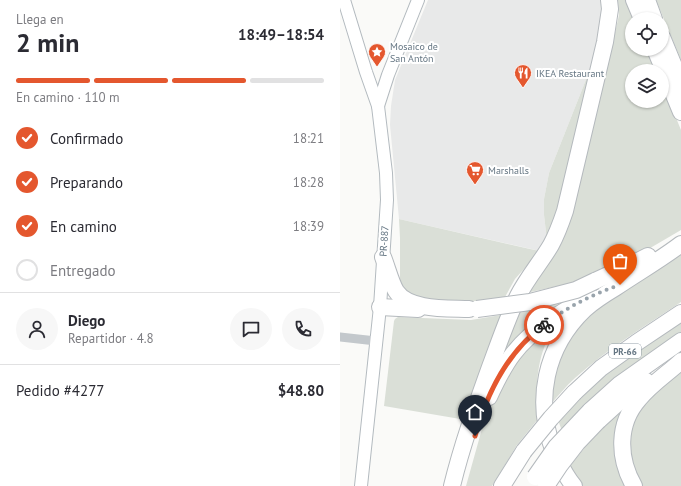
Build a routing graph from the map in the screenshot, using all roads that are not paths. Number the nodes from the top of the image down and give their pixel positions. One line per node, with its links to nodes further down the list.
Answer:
1 (344, 0): 11 (street, PR-887)
2 (418, 0): 11 (street)
3 (609, 0): 28 (highway)
4 (634, 0): 6 (highway)
5 (646, 0): 7 (highway)
6 (639, 12)
7 (651, 12)
8 (669, 54): 10 (highway)
9 (658, 56): 12 (highway)
10 (681, 83)
11 (378, 106): 15 (street, PR-887)
12 (681, 112)
13 (681, 238): 18 (highway, bridge)
14 (681, 244): 16 (highway)
15 (383, 256): 17 (street, PR-887); 18 (highway)
16 (620, 285): 29 (highway); 31 (highway)
17 (380, 307): 18 (highway); 21 (street, PR-887)
18 (473, 309)
19 (681, 313): 30 (highway, PR-66, bridge)
20 (340, 337): 21 (street)
21 (376, 341): 27 (street, PR-887)
22 (681, 341): 25 (highway, PR-66)
23 (681, 358): 25 (highway)
24 (681, 361): 32 (highway)
25 (594, 416): 26 (highway, PR-66, bridge)
26 (537, 483)
27 (361, 486)
28 (452, 486)
29 (461, 486)
30 (502, 486)
31 (574, 486)
32 (634, 486)

